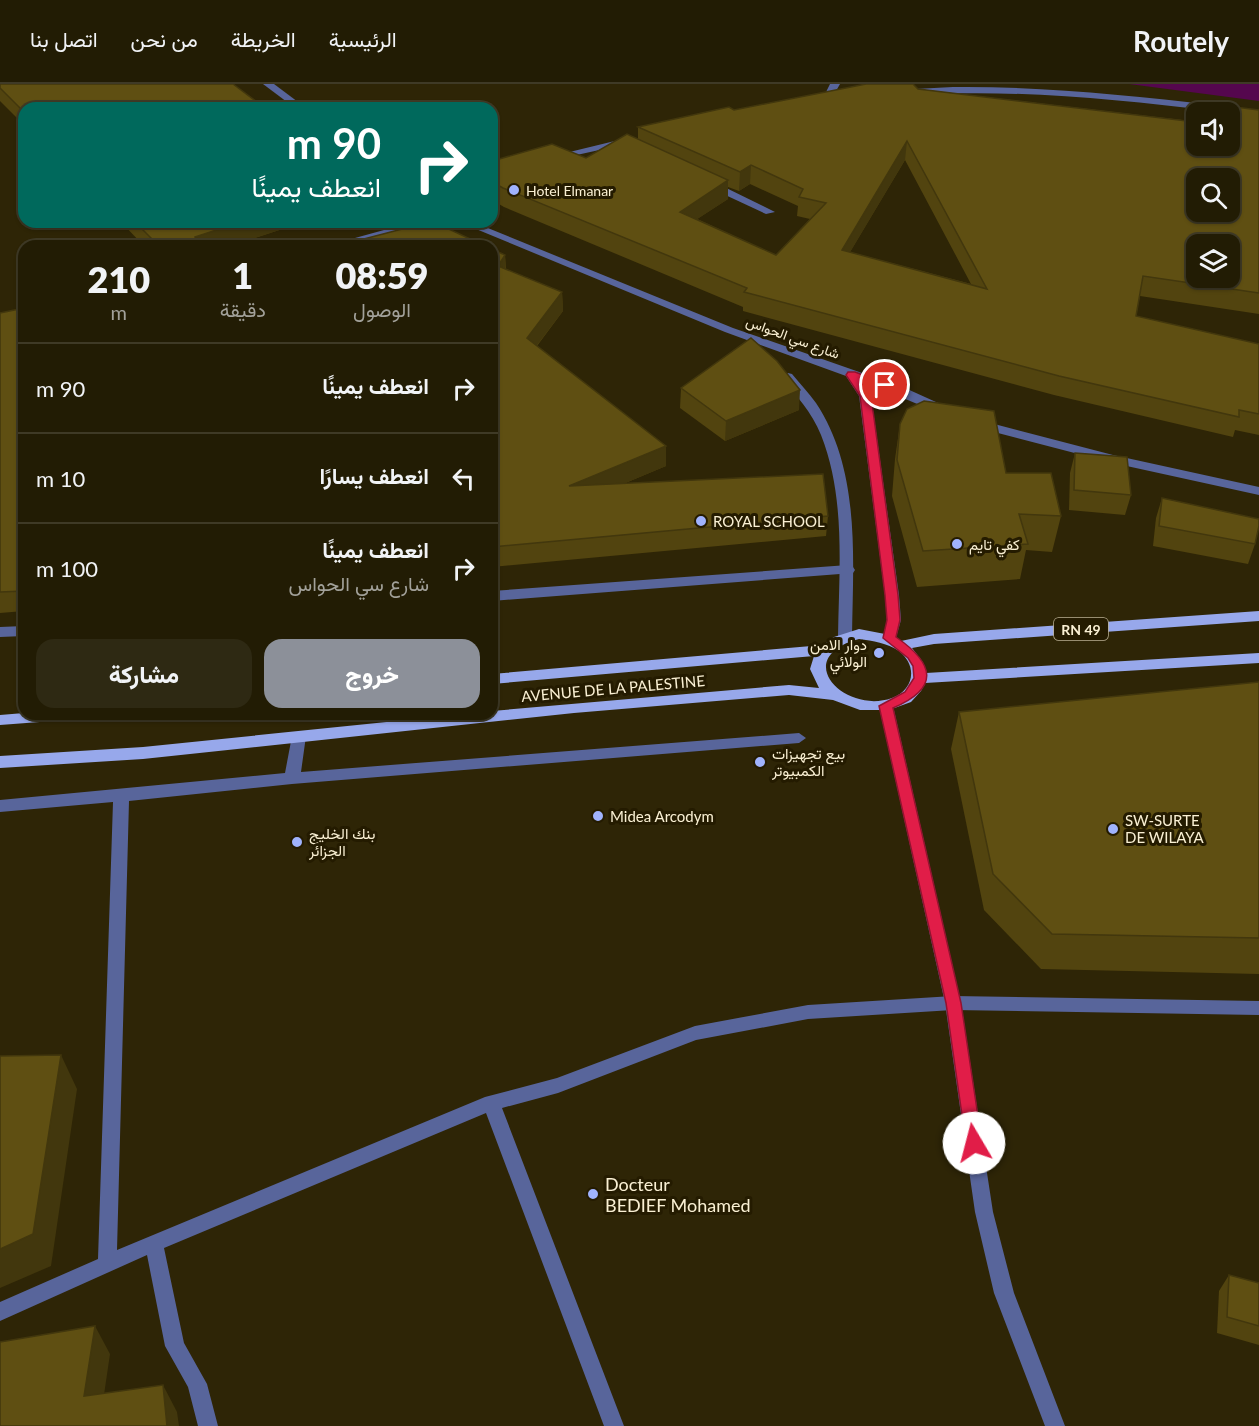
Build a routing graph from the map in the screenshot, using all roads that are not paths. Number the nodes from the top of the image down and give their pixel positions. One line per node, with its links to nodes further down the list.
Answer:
1 (268, 84): 4 (street)
2 (835, 84): 5 (street)
3 (903, 93): 6 (street)
4 (293, 102)
5 (805, 103)
6 (1186, 106)
7 (643, 138): 8 (street)
8 (620, 143): 9 (street); 10 (street)
9 (631, 148)
10 (539, 160)
11 (695, 177): 12 (street)
12 (770, 212)
13 (397, 228): 15 (street)
14 (479, 228): 16 (street, شارع سي الحواس)
15 (355, 240)
16 (729, 330): 17 (street, شارع سي الحواس); 19 (street)
17 (851, 375): 18 (street, شارع سي الحواس); 25 (street)
18 (1259, 491)
19 (848, 570): 20 (street); 24 (street)
20 (498, 596)
21 (1259, 616): 25 (main road, RN 49)
22 (18, 631): 23 (street)
23 (0, 632)
24 (845, 637): 25 (main road); 26 (main road)
25 (896, 642): 29 (main road)
26 (824, 650): 28 (main road, AVENUE DE LA PALESTINE); 30 (main road)
27 (1256, 659): 29 (main road)
28 (498, 678)
29 (920, 678): 31 (main road)
30 (834, 695): 31 (main road); 32 (main road, AVENUE DE LA PALESTINE)
31 (886, 706): 42 (street)
32 (498, 717)
33 (18, 719): 34 (main road)
34 (0, 720)
35 (467, 720): 36 (main road, AVENUE DE LA PALESTINE)
36 (299, 736): 38 (main road, AVENUE DE LA PALESTINE); 39 (street)
37 (799, 738): 39 (street)
38 (0, 762)
39 (292, 778): 40 (street)
40 (121, 796): 41 (street); 46 (street)
41 (0, 806)
42 (953, 1003): 43 (street); 44 (street); 50 (street)
43 (1259, 1008)
44 (491, 1103): 45 (street); 49 (street)
45 (154, 1243): 46 (street); 48 (street)
46 (107, 1263): 47 (street)
47 (0, 1312)
48 (208, 1426)
49 (614, 1426)
50 (1055, 1426)

